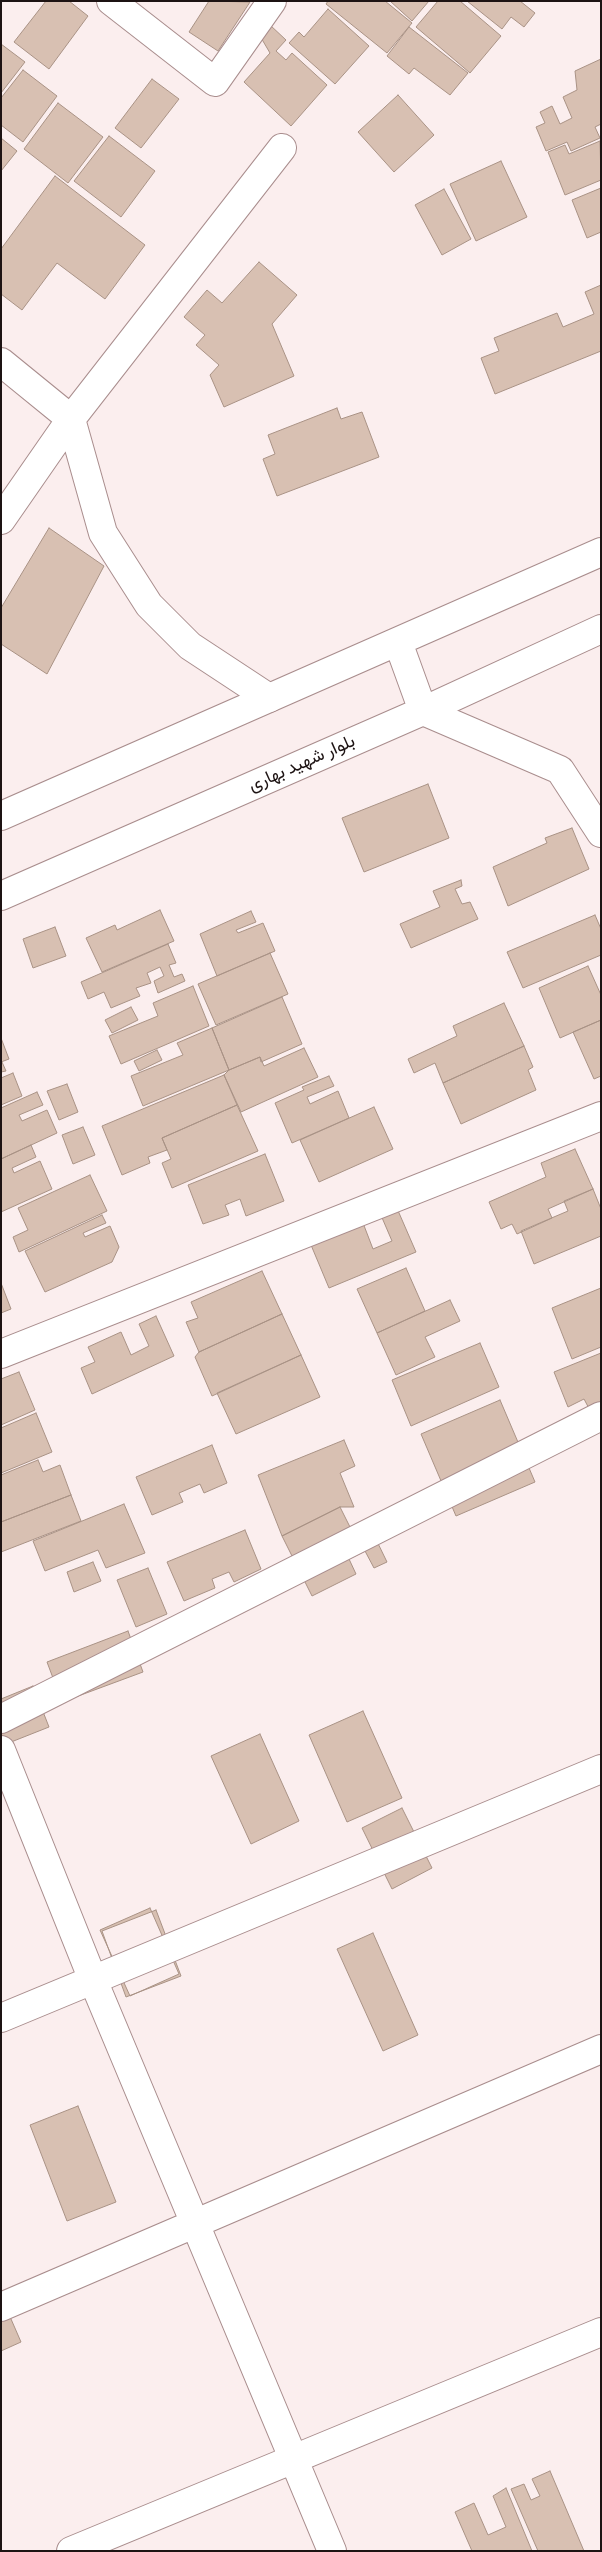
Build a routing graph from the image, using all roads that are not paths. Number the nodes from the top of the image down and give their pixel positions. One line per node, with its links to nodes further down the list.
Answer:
1 (111, 1): 2 (street)
2 (272, 1)
3 (282, 148): 5 (street)
4 (1, 362): 5 (street)
5 (71, 419): 6 (street); 10 (street)
6 (1, 520)
7 (601, 552): 9 (street)
8 (601, 629): 11 (street, بلوار شهید بهاری)
9 (398, 642): 10 (street); 11 (street)
10 (269, 698): 12 (street)
11 (423, 711): 13 (street); 14 (street, بلوار شهید بهاری)
12 (1, 816)
13 (601, 833)
14 (1, 896)
15 (601, 1116): 16 (street)
16 (1, 1354)
17 (601, 1416): 18 (street)
18 (1, 1719)
19 (1, 1750): 21 (street)
20 (601, 1769): 21 (street)
21 (93, 1980): 22 (street); 24 (street)
22 (1, 2018)
23 (601, 2049): 24 (street)
24 (195, 2224): 25 (street); 27 (street)
25 (1, 2307)
26 (601, 2332): 27 (street)
27 (293, 2459): 28 (street); 29 (street)
28 (71, 2551)
29 (332, 2551)

